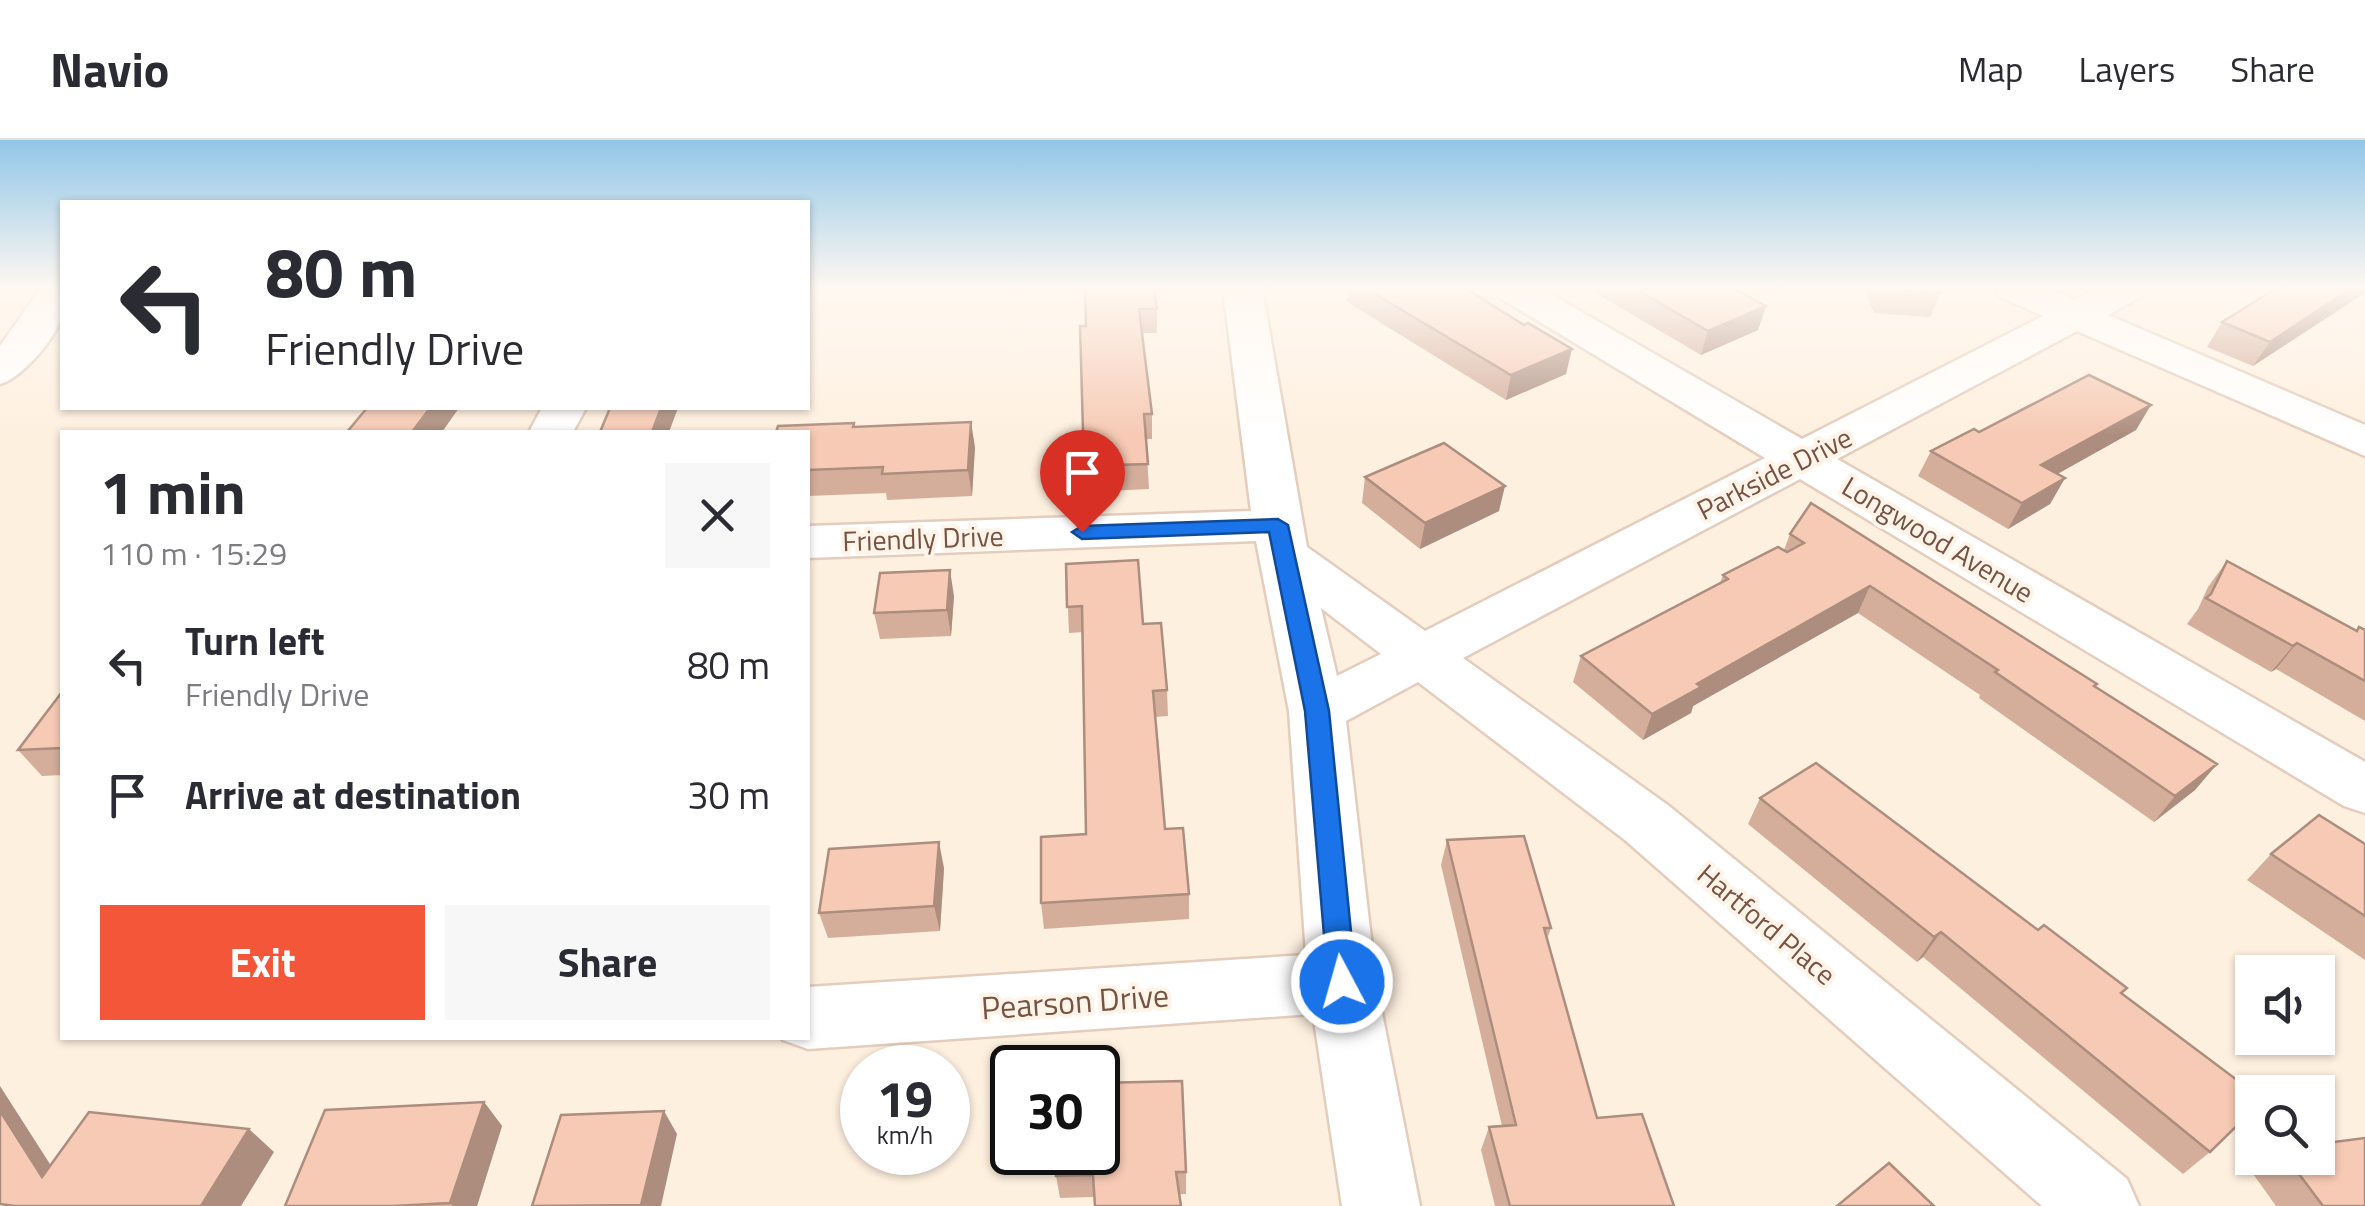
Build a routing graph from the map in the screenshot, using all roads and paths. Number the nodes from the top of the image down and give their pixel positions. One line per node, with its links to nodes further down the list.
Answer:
1 (29, 338): 6 (street)
2 (1250, 338): 9 (street)
3 (1595, 338): 8 (street, Longwood Avenue)
4 (2037, 338): 8 (street, Parkside Drive)
5 (2125, 338): 7 (street)
6 (0, 371)
7 (2365, 442)
8 (1802, 459): 11 (street, Parkside Drive); 13 (street, Longwood Avenue)
9 (1282, 540): 10 (street, Friendly Drive); 11 (street, Hartford Place); 12 (street)
10 (810, 542)
11 (1420, 658): 12 (street); 17 (street, Hartford Place)
12 (1317, 711): 14 (street)
13 (2365, 790)
14 (1342, 982): 15 (street, Pearson Drive); 16 (street)
15 (810, 1018)
16 (1381, 1206)
17 (2100, 1206)

